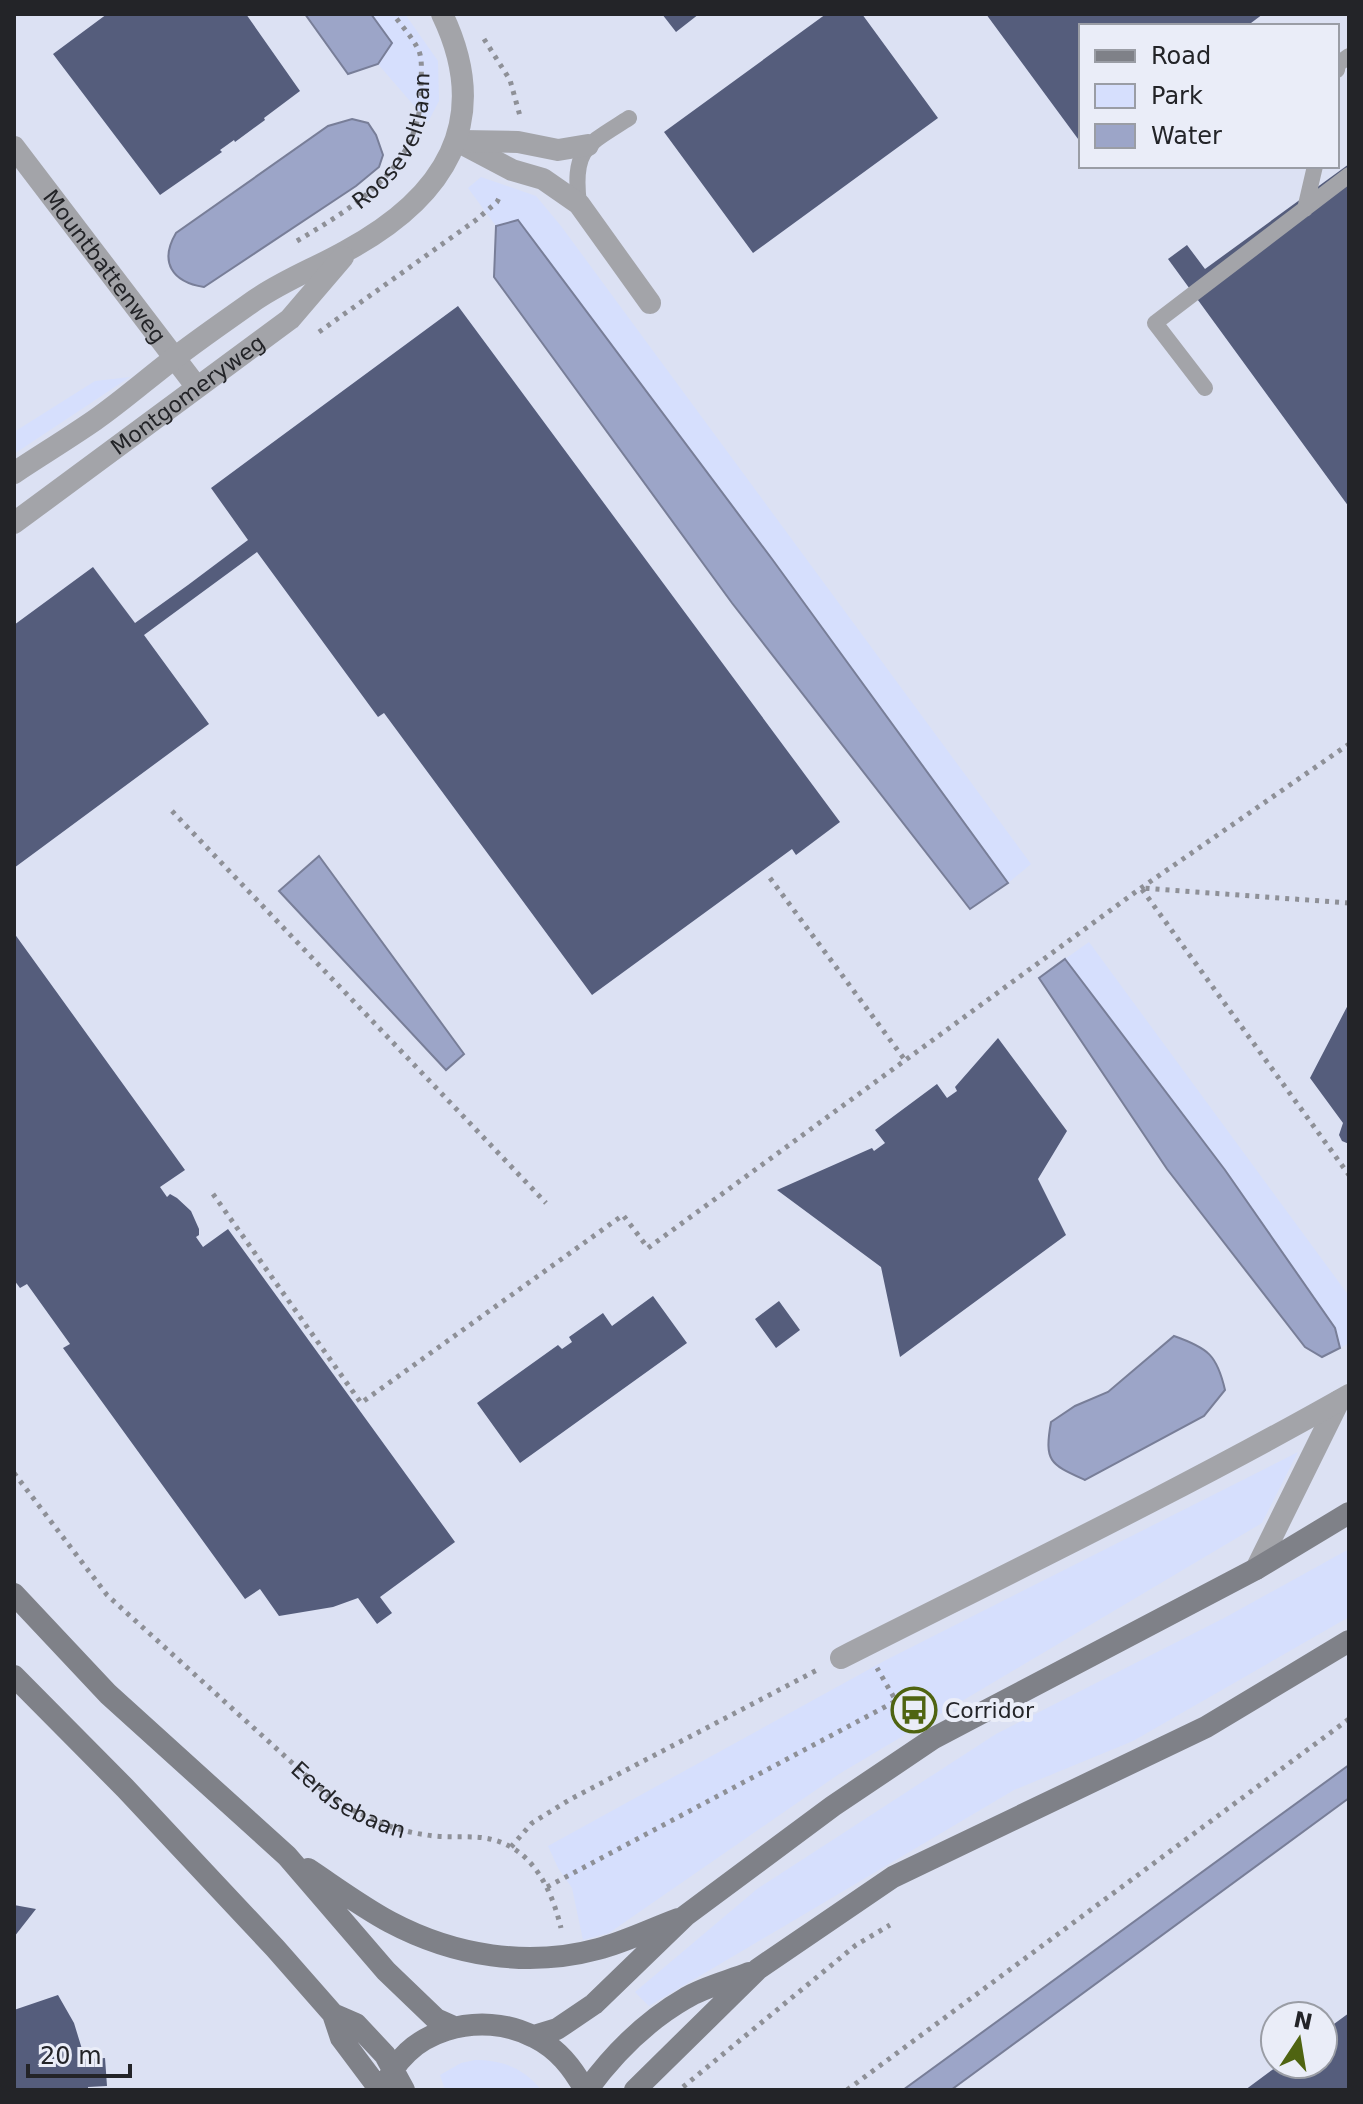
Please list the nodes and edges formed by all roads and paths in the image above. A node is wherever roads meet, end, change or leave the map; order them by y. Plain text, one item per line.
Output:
1 (393, 14) edge
2 (442, 14) edge
3 (477, 27) dead end
4 (629, 118) dead end
5 (457, 141) junction
6 (518, 142) junction
7 (588, 145) junction
8 (14, 147) edge
9 (1315, 168) edge
10 (512, 170) junction
11 (1349, 175) edge
12 (579, 204) junction
13 (1305, 209) junction
14 (298, 241) dead end
15 (349, 250) junction
16 (650, 303) dead end
17 (339, 318) dead end
18 (174, 358) junction
19 (196, 386) junction
20 (1205, 388) dead end
21 (14, 473) edge
22 (14, 523) edge
23 (1349, 744) edge
24 (172, 811) dead end
25 (770, 878) dead end
26 (1141, 888) junction
27 (1349, 903) edge
28 (905, 1060) junction
29 (1349, 1175) edge
30 (213, 1194) dead end
31 (546, 1203) dead end
32 (1344, 1398) edge
33 (14, 1473) edge
34 (1349, 1513) edge
35 (1256, 1569) junction
36 (14, 1594) edge
37 (1349, 1641) edge
38 (865, 1646) junction
39 (841, 1658) joint
40 (14, 1676) edge
41 (1349, 1719) edge
42 (511, 1847) junction
43 (287, 1856) junction
44 (547, 1887) junction
45 (685, 1916) junction
46 (890, 1925) dead end
47 (568, 1955) junction
48 (758, 1969) junction
49 (333, 2014) junction
50 (454, 2027) junction
51 (534, 2036) junction
52 (394, 2068) junction
53 (382, 2090) edge
54 (404, 2090) edge
55 (586, 2090) edge
56 (635, 2090) edge
57 (679, 2090) edge
58 (847, 2090) edge

1 - 14 path, Rooseveltlaan
2 - 5 street, Rooseveltlaan
3 - 6 path
4 - 7 lane
5 - 6 street
5 - 10 street
5 - 15 street, Montgomeryweg
6 - 7 street
7 - 12 lane
8 - 18 street, Mountbattenweg
9 - 13 lane
10 - 12 street
10 - 17 path
11 - 13 lane
12 - 16 street
13 - 20 lane
15 - 18 street, Montgomeryweg
15 - 19 street, Montgomeryweg
18 - 19 street, Mountbattenweg
18 - 21 street, Montgomeryweg
19 - 22 street, Montgomeryweg
23 - 26 path
24 - 31 path
25 - 28 path
26 - 27 path
26 - 28 path
26 - 29 path
28 - 30 path
32 - 35 street
32 - 38 street
33 - 42 path, Eerdsebaan
34 - 35 main road
35 - 45 main road
36 - 43 main road
37 - 48 main road
38 - 39 street
38 - 44 path
39 - 42 path
40 - 49 main road
41 - 58 path
42 - 44 path
43 - 47 main road
43 - 50 main road
44 - 47 path
45 - 47 main road
45 - 51 main road
46 - 57 path
48 - 55 main road
48 - 56 main road
49 - 52 main road
49 - 53 main road
50 - 51 main road
50 - 52 main road
51 - 55 main road
52 - 53 main road
52 - 54 main road

